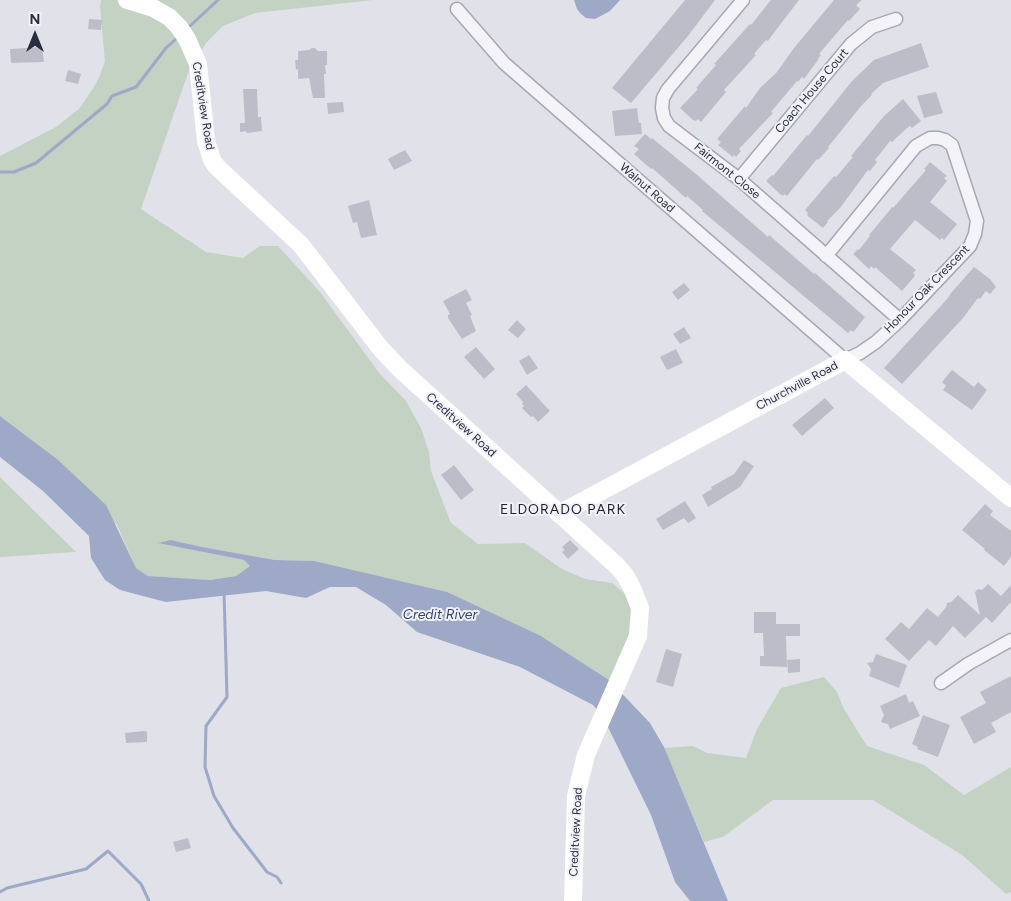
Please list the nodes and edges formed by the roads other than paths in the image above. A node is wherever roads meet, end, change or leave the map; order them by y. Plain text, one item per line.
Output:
1 (127, 0) edge
2 (743, 0) edge
3 (456, 9) dead end
4 (896, 19) dead end
5 (739, 179) junction
6 (826, 256) junction
7 (900, 320) junction
8 (845, 360) junction
9 (1011, 498) edge
10 (559, 514) junction
11 (1011, 640) edge
12 (941, 683) dead end
13 (572, 901) edge

1 - 10 street, Creditview Road
2 - 5 street, Fairmont Close
3 - 8 street, Walnut Road
4 - 5 street, Coach House Court
5 - 6 street, Fairmont Close
6 - 7 street, Fairmont Close
6 - 7 street, Honour Oak Crescent
7 - 8 street, Honour Oak Crescent
8 - 9 street, Churchville Road
8 - 10 street, Churchville Road
10 - 13 street, Creditview Road
11 - 12 street

